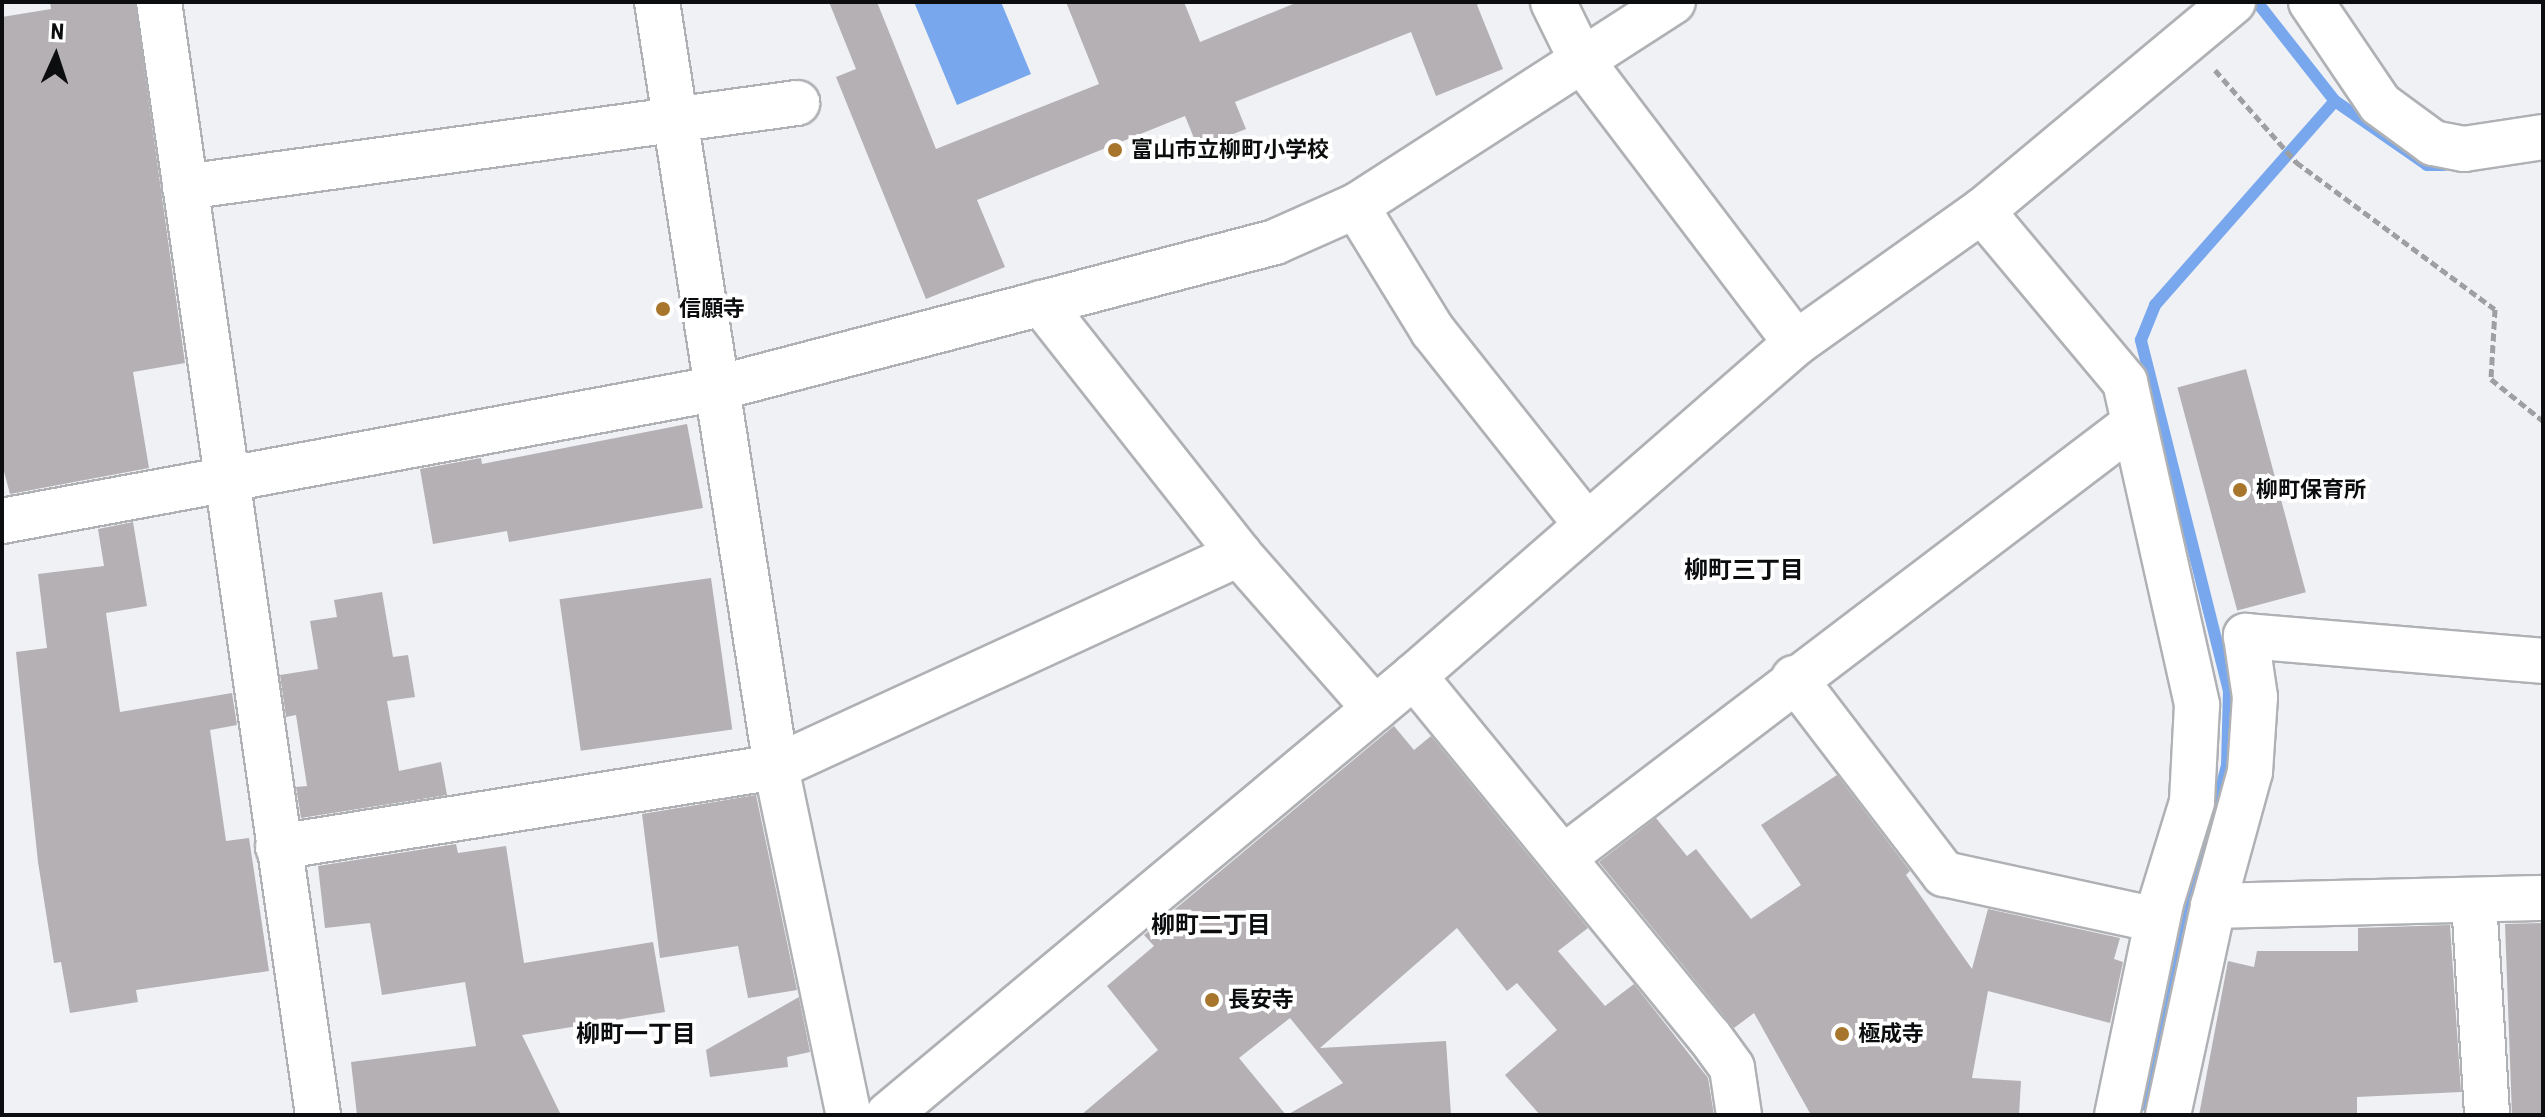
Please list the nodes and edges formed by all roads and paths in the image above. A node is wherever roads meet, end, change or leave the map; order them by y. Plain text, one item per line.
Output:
1 (159, 2) edge
2 (657, 2) edge
3 (1553, 2) edge
4 (1673, 2) edge
5 (2311, 2) edge
6 (2229, 3) edge
7 (2188, 39) junction
8 (1582, 61) junction
9 (797, 103) dead end
10 (678, 119) junction
11 (2543, 137) edge
12 (185, 187) junction
13 (1356, 206) junction
14 (1982, 211) junction
15 (1041, 303) junction
16 (1796, 343) junction
17 (714, 389) junction
18 (2543, 421) edge
19 (2132, 425) junction
20 (226, 478) junction
21 (2, 521) edge
22 (1586, 524) junction
23 (1239, 554) junction
24 (2543, 661) edge
25 (1414, 676) junction
26 (1794, 678) junction
27 (1375, 709) junction
28 (776, 767) junction
29 (278, 847) junction
30 (1564, 857) junction
31 (2543, 898) edge
32 (2474, 901) junction
33 (2213, 906) junction
34 (2157, 920) junction
35 (318, 1115) edge
36 (849, 1115) edge
37 (888, 1115) edge
38 (1739, 1115) edge
39 (2117, 1115) edge
40 (2168, 1115) edge
41 (2487, 1115) edge

1 - 12 street
2 - 10 street
3 - 8 street
4 - 8 street
5 - 11 street
6 - 7 street
7 - 14 street
7 - 18 path
8 - 13 street
8 - 16 street
9 - 10 street
10 - 12 street
10 - 17 street
12 - 20 street
13 - 15 street
13 - 22 street
14 - 16 street
14 - 19 street
15 - 17 street
15 - 23 street
16 - 22 street
17 - 20 street
17 - 28 street
19 - 26 street
19 - 34 street
20 - 21 street
20 - 29 street
22 - 25 street
23 - 27 street
23 - 28 street
24 - 33 street
25 - 27 street
25 - 30 street
26 - 30 street
26 - 34 street
27 - 37 street
28 - 29 street
28 - 36 street
29 - 35 street
30 - 38 street
31 - 32 street
32 - 33 street
32 - 41 street
33 - 40 street
34 - 39 street

